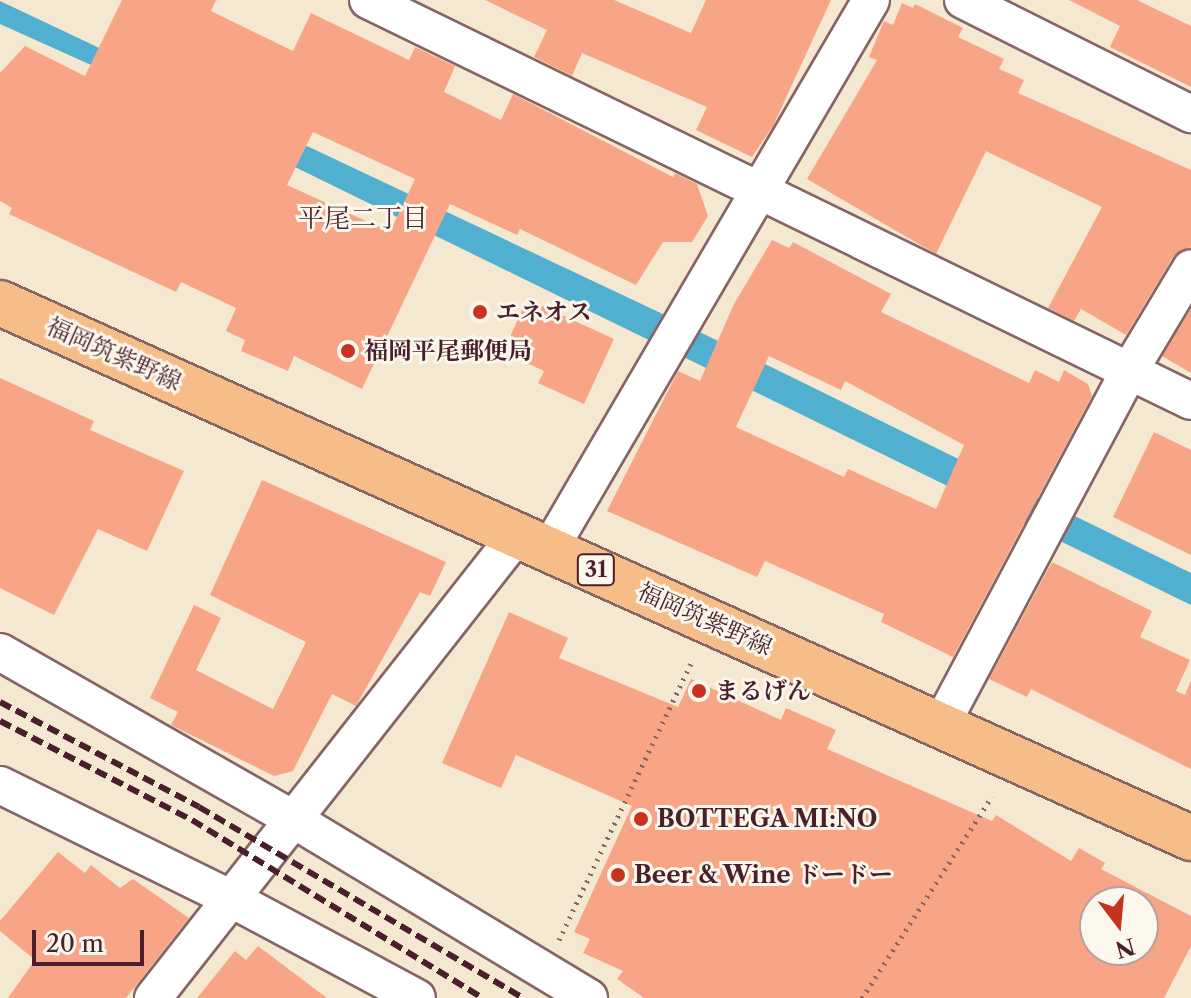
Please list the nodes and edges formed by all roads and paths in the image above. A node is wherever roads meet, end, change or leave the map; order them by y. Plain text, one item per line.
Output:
1 (368, 0) edge
2 (871, 0) edge
3 (963, 0) edge
4 (1191, 114) edge
5 (763, 191) junction
6 (1191, 268) edge
7 (0, 303) edge
8 (1128, 373) junction
9 (1191, 401) edge
10 (533, 542) junction
11 (0, 652) edge
12 (691, 663) dead end
13 (942, 723) junction
14 (0, 785) edge
15 (992, 796) dead end
16 (291, 818) junction
17 (1191, 838) edge
18 (228, 897) junction
19 (553, 953) dead end
20 (153, 998) edge
21 (417, 998) edge
22 (589, 998) edge
23 (862, 998) edge

1 - 5 street
2 - 5 street
3 - 4 street
5 - 8 street
5 - 10 street
6 - 8 street
7 - 10 main road, 福岡筑紫野線 / 31
8 - 9 street
8 - 13 street
10 - 13 main road, 福岡筑紫野線 / 31
10 - 16 street
11 - 16 street
12 - 19 path
13 - 17 main road, 福岡筑紫野線 / 31
14 - 18 street
15 - 23 path
16 - 18 street
16 - 22 street
18 - 20 street
18 - 21 street

